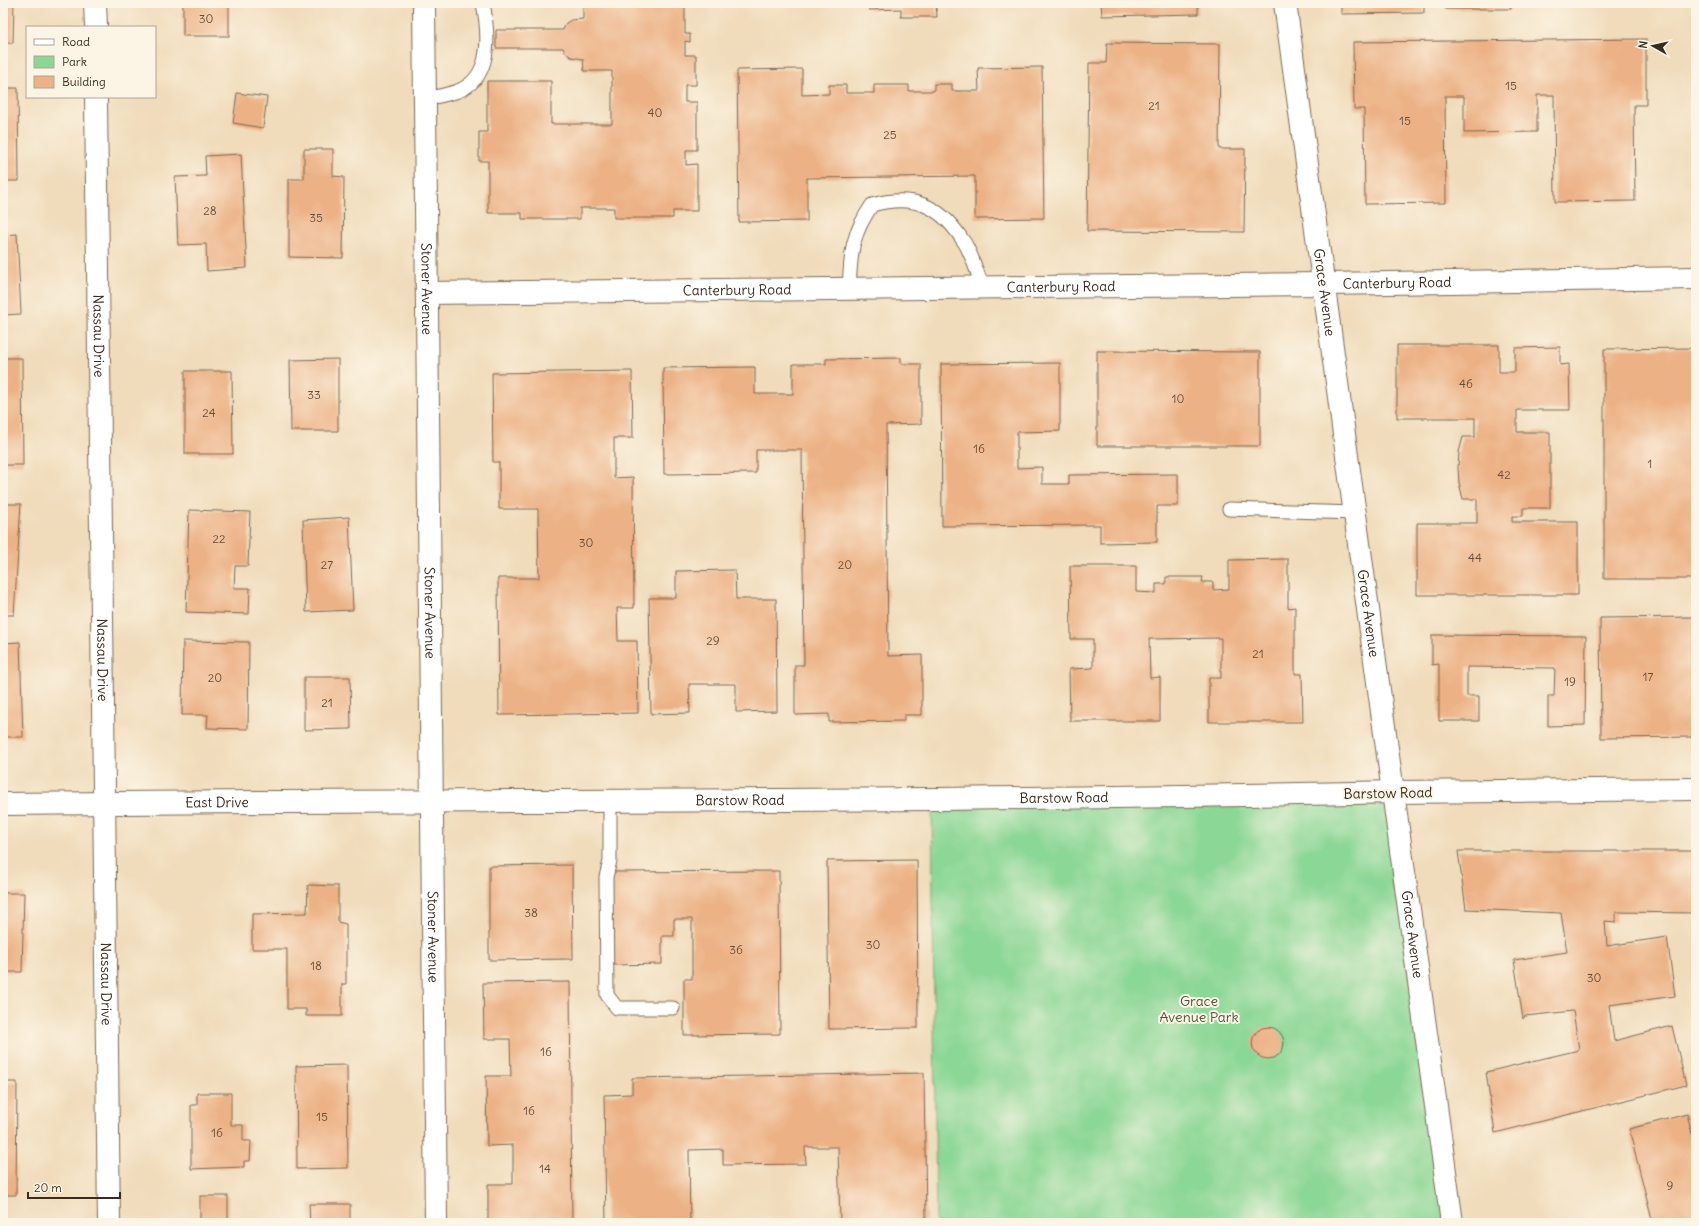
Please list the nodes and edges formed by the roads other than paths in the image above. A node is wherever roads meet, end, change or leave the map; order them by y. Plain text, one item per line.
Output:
1 (95, 3) edge
2 (424, 3) edge
3 (483, 3) edge
4 (1285, 3) edge
5 (96, 26) edge
6 (96, 98) edge
7 (425, 100) junction
8 (1696, 278) edge
9 (1325, 284) junction
10 (983, 287) junction
11 (849, 289) junction
12 (427, 293) junction
13 (1229, 510) dead end
14 (1356, 513) junction
15 (1696, 789) edge
16 (1394, 792) junction
17 (432, 801) junction
18 (610, 802) junction
19 (105, 803) junction
20 (3, 804) edge
21 (673, 1008) dead end
22 (109, 1223) edge
23 (436, 1223) edge
24 (1452, 1223) edge

1 - 5 street
2 - 7 street, Stoner Avenue
3 - 7 lane
4 - 9 street, Grace Avenue
6 - 19 street, Nassau Drive
7 - 12 street, Stoner Avenue
8 - 9 street, Canterbury Road
9 - 10 street, Canterbury Road
9 - 14 street, Grace Avenue
10 - 11 street, Canterbury Road
10 - 11 lane
11 - 12 street, Canterbury Road
12 - 17 street, Stoner Avenue
13 - 14 lane
14 - 16 street, Grace Avenue
15 - 16 street, Barstow Road
16 - 18 street, Barstow Road
16 - 24 street, Grace Avenue
17 - 18 street, Barstow Road
17 - 19 street, East Drive
17 - 23 street, Stoner Avenue
18 - 21 lane
19 - 20 street, East Drive
19 - 22 street, Nassau Drive

